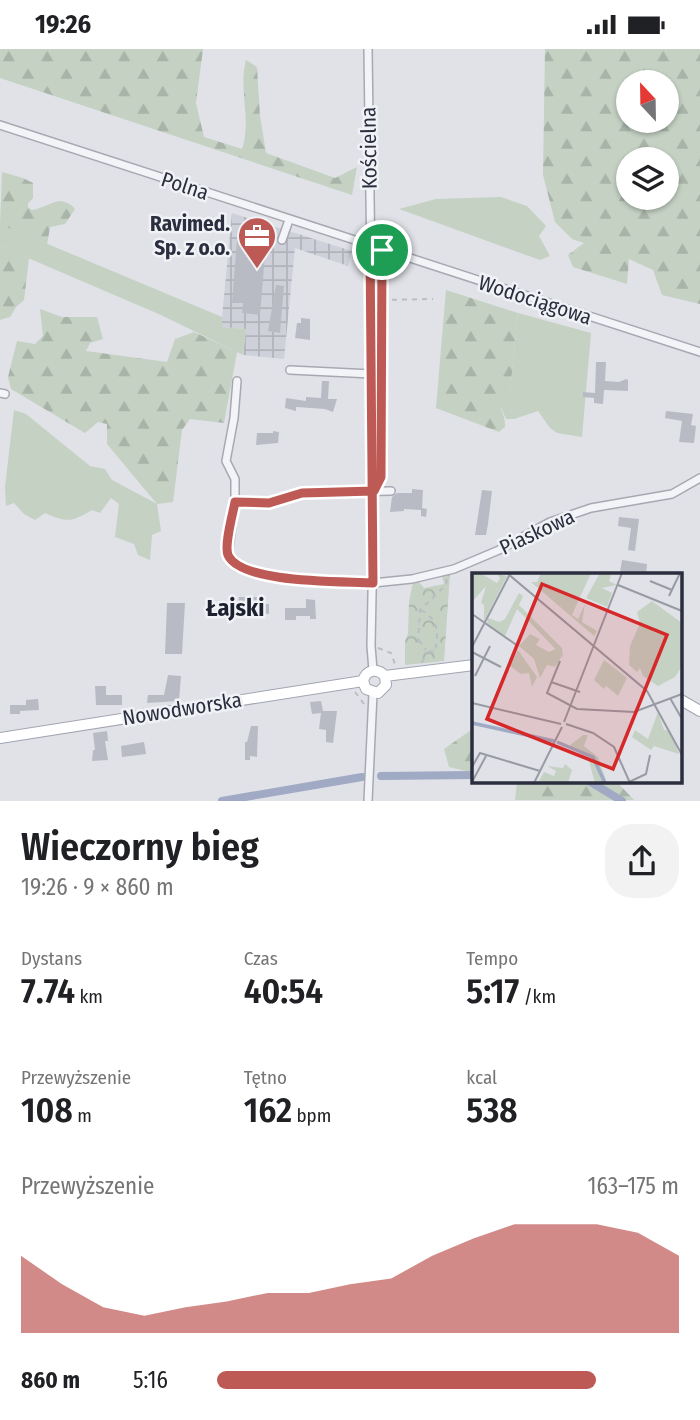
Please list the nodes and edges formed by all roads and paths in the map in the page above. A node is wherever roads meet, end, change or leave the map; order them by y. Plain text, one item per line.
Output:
1 (368, 49) edge
2 (0, 125) edge
3 (289, 220) junction
4 (282, 240) dead end
5 (370, 247) junction
6 (382, 250) junction
7 (433, 299) dead end
8 (381, 300) junction
9 (700, 352) edge
10 (290, 370) dead end
11 (372, 374) junction
12 (237, 381) dead end
13 (381, 424) dead end
14 (700, 478) edge
15 (374, 491) junction
16 (391, 491) dead end
17 (235, 502) junction
18 (447, 571) junction
19 (373, 583) junction
20 (420, 610) junction
21 (419, 639) junction
22 (418, 643) dead end
23 (426, 651) junction
24 (472, 665) edge
25 (421, 666) dead end
26 (373, 670) junction
27 (385, 676) junction
28 (363, 681) junction
29 (373, 693) junction
30 (682, 701) edge
31 (700, 711) edge
32 (0, 738) edge
33 (368, 800) edge

1 - 5 street, Kościelna
2 - 3 street, Polna
3 - 4 street
3 - 5 street, Polna
5 - 6 street, Wodociągowa
5 - 11 street, Kościelna
6 - 8 path
6 - 9 street, Wodociągowa
7 - 8 path
8 - 13 path
10 - 11 street
11 - 15 street, Kościelna
12 - 17 street
14 - 18 street, Piaskowa
15 - 16 street
15 - 17 street
15 - 19 street, Kościelna
17 - 19 street
18 - 19 street, Piaskowa
18 - 20 path
19 - 26 street, Kościelna
20 - 21 path
20 - 23 path
21 - 22 path
21 - 23 path
23 - 25 path
24 - 27 main road
26 - 27 main road
26 - 28 main road
27 - 29 main road
28 - 29 main road
28 - 32 main road, Nowodworska
29 - 33 street
30 - 31 main road

